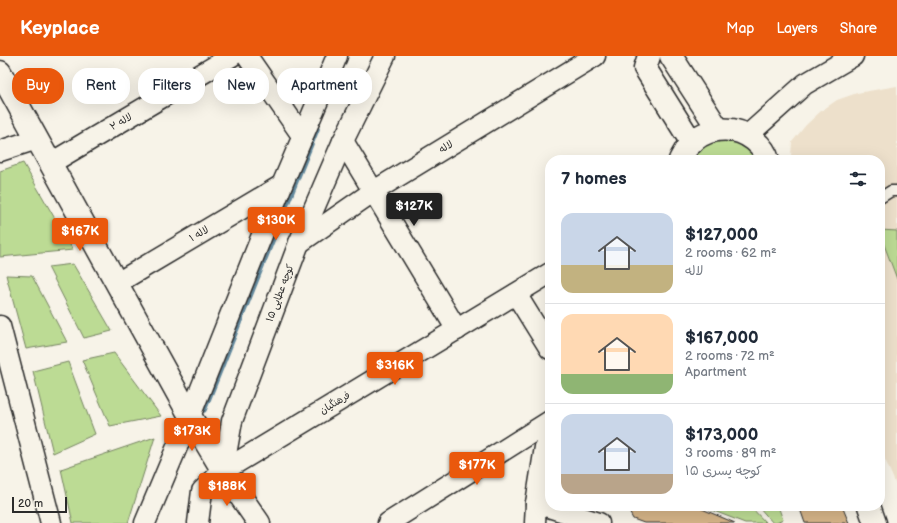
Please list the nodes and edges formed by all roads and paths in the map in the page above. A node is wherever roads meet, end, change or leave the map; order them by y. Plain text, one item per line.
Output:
1 (232, 56) edge
2 (247, 56) edge
3 (337, 56) edge
4 (385, 56) edge
5 (595, 56) edge
6 (649, 56) edge
7 (671, 56) edge
8 (853, 56) edge
9 (0, 72) edge
10 (718, 129) junction
11 (748, 135) junction
12 (303, 137) junction
13 (37, 138) junction
14 (343, 141) junction
15 (0, 151) edge
16 (686, 151) edge
17 (766, 155) edge
18 (51, 163) junction
19 (282, 185) junction
20 (374, 191) junction
21 (897, 191) edge
22 (885, 195) edge
23 (299, 243) junction
24 (545, 276) edge
25 (117, 283) junction
26 (516, 294) junction
27 (0, 326) edge
28 (457, 330) junction
29 (545, 341) edge
30 (190, 416) junction
31 (545, 424) edge
32 (545, 446) edge
33 (223, 471) junction
34 (536, 503) junction
35 (545, 506) edge
36 (561, 511) edge
37 (871, 511) edge
38 (51, 523) edge
39 (145, 523) edge
40 (198, 523) edge
41 (259, 523) edge
42 (388, 523) edge
43 (534, 523) edge
44 (599, 523) edge
45 (875, 523) edge

1 - 18 street, لاله ۲
2 - 12 street
3 - 12 street
4 - 14 street, کوچه عطایی ۱۵
5 - 20 street, لاله
6 - 16 street
7 - 10 street
8 - 11 street
9 - 13 street
10 - 11 street
10 - 16 street
11 - 17 street
12 - 19 street
13 - 15 street
13 - 18 street
14 - 20 street
14 - 23 street, کوچه عطایی ۱۵
18 - 25 street
19 - 25 street, لاله ۱
19 - 30 street
20 - 23 street, لاله
20 - 28 street
21 - 22 lane
23 - 33 street, کوچه عطایی ۱۵
24 - 26 street, فرهنگیان
25 - 30 street
26 - 28 street, فرهنگیان
26 - 29 street
27 - 38 street
28 - 33 street, فرهنگیان
30 - 33 street
30 - 39 street
31 - 42 street
32 - 34 street
33 - 40 street, فرهنگیان
33 - 41 street
34 - 35 street
34 - 43 street
36 - 44 street
37 - 45 street

